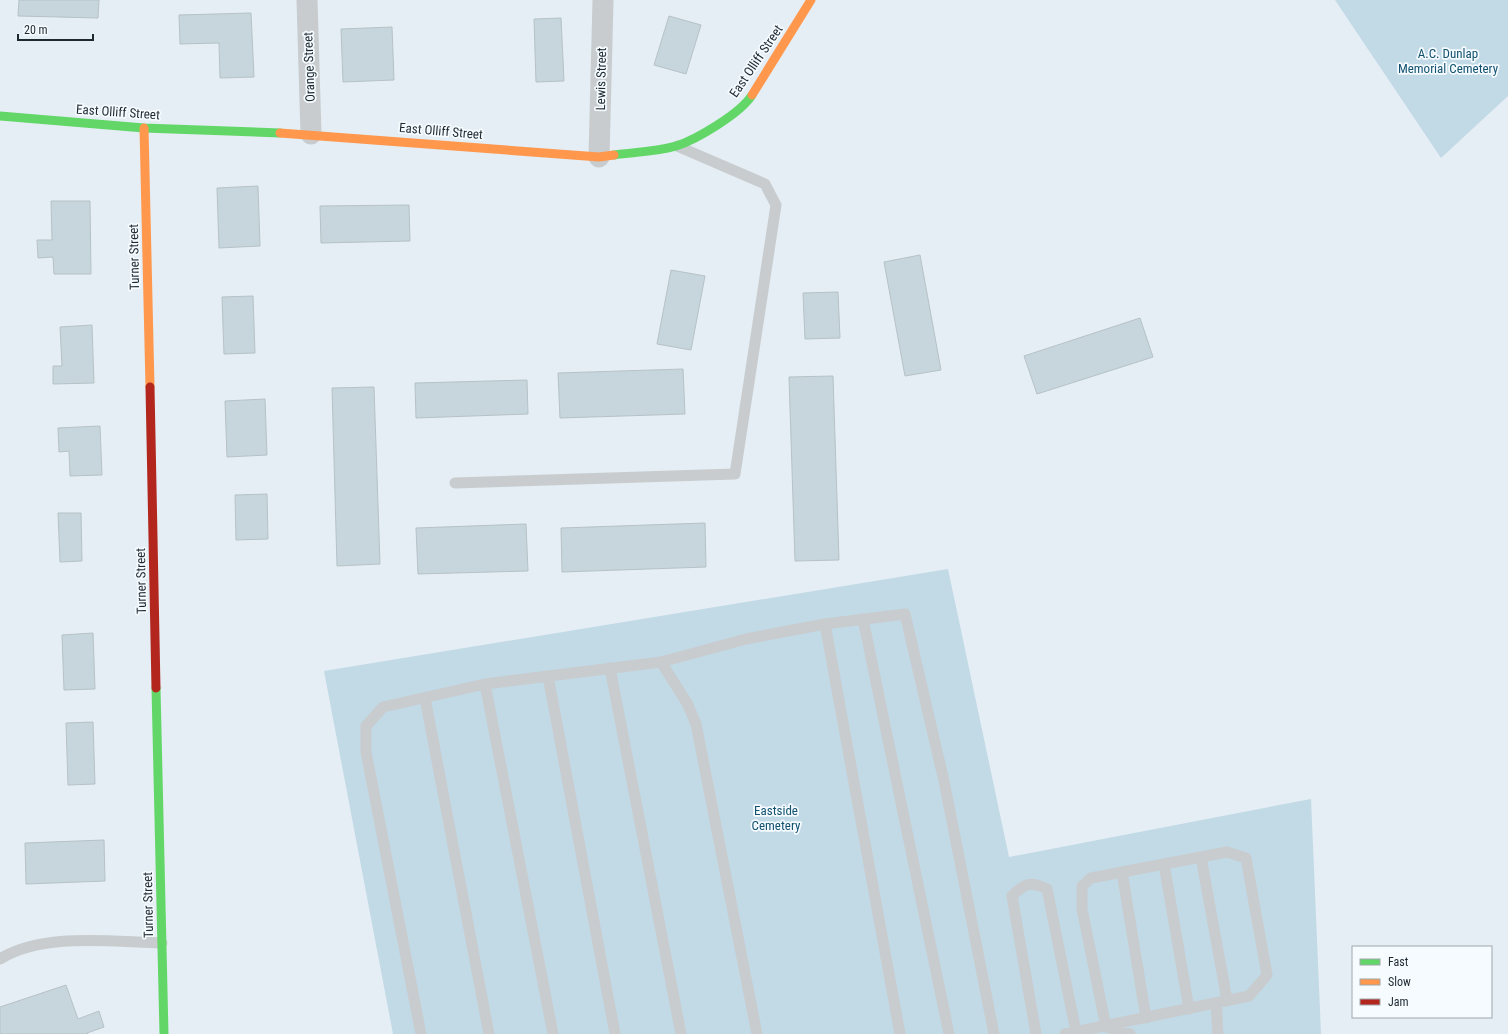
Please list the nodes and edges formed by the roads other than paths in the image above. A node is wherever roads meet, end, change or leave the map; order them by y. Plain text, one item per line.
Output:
1 (307, 0) edge
2 (603, 0) edge
3 (811, 0) edge
4 (0, 116) edge
5 (144, 128) junction
6 (311, 134) junction
7 (676, 146) junction
8 (599, 157) junction
9 (455, 483) dead end
10 (863, 619) junction
11 (825, 624) junction
12 (661, 662) junction
13 (610, 668) junction
14 (548, 676) junction
15 (485, 684) junction
16 (425, 698) junction
17 (1201, 857) junction
18 (1164, 864) junction
19 (1122, 872) junction
20 (162, 943) junction
21 (0, 959) edge
22 (1227, 1000) junction
23 (1216, 1003) junction
24 (1189, 1009) junction
25 (1146, 1018) junction
26 (1106, 1027) junction
27 (1076, 1032) junction
28 (164, 1034) edge
29 (421, 1034) edge
30 (489, 1034) edge
31 (553, 1034) edge
32 (616, 1034) edge
33 (681, 1034) edge
34 (757, 1034) edge
35 (900, 1034) edge
36 (949, 1034) edge
37 (994, 1034) edge
38 (1036, 1034) edge
39 (1065, 1034) edge
40 (1130, 1034) edge
41 (1218, 1034) edge

1 - 6 street, Orange Street
2 - 8 street, Lewis Street
3 - 7 street, East Olliff Street
4 - 5 street, East Olliff Street
5 - 6 street, East Olliff Street
5 - 20 street, Turner Street
6 - 8 street, East Olliff Street
7 - 8 street, East Olliff Street
7 - 9 lane
10 - 11 lane
10 - 36 lane
10 - 37 lane
11 - 12 lane
11 - 35 lane
12 - 13 lane
12 - 34 lane
13 - 14 lane
13 - 33 lane
14 - 15 lane
14 - 32 lane
15 - 16 lane
15 - 31 lane
16 - 29 lane
16 - 30 lane
17 - 18 lane
17 - 22 lane
17 - 22 lane
18 - 19 lane
18 - 24 lane
19 - 25 lane
19 - 26 lane
20 - 21 lane
20 - 28 street, Turner Street
22 - 23 lane
23 - 24 lane
23 - 41 lane
24 - 25 lane
25 - 26 lane
26 - 27 lane
26 - 40 lane
27 - 38 lane
27 - 39 lane

